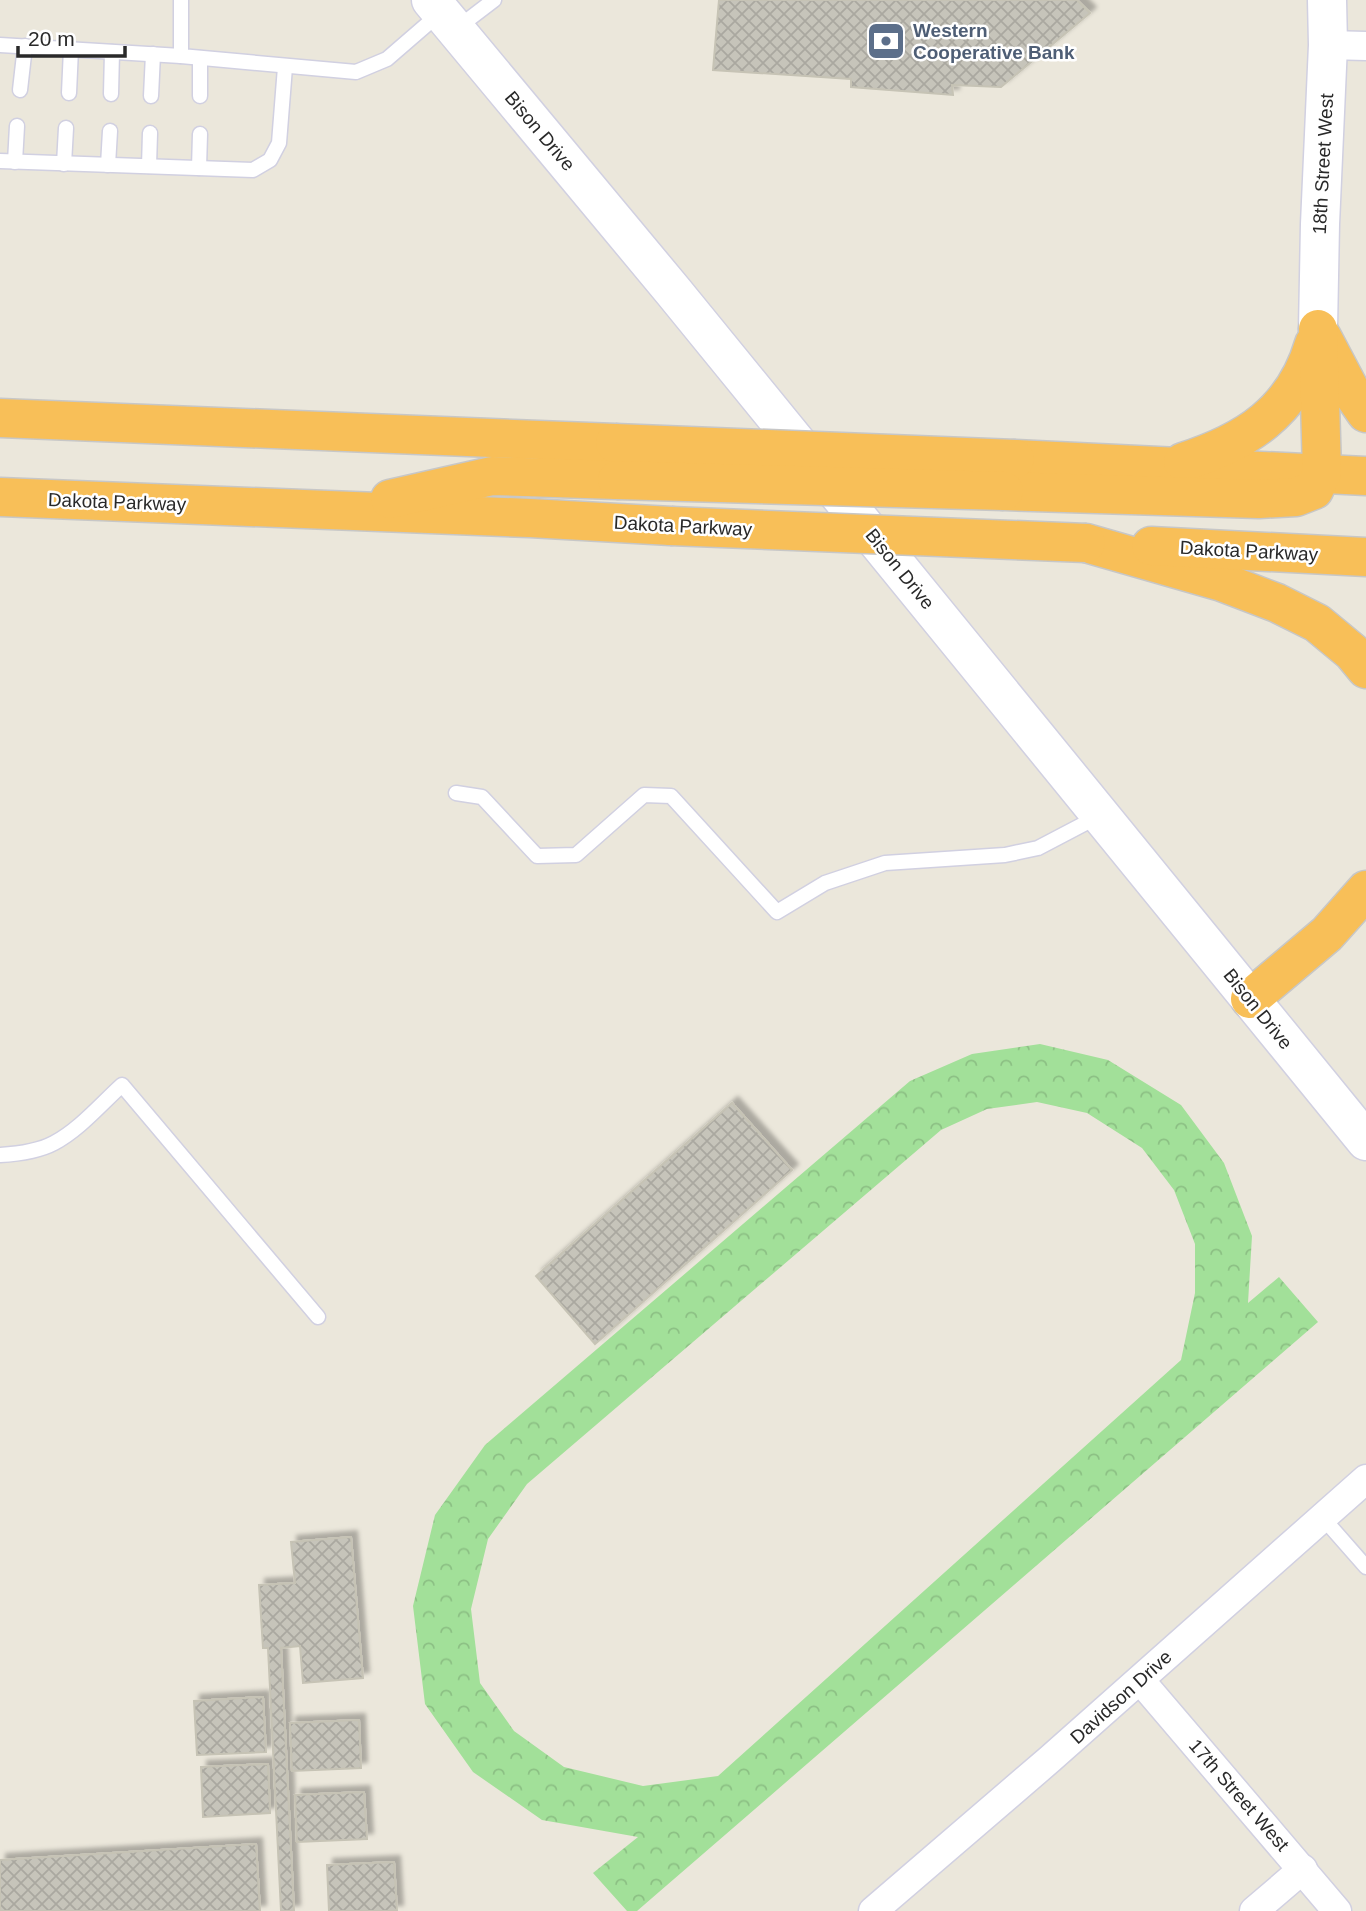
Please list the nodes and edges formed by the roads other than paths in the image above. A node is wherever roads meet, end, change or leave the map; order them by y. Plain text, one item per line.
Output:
1 (181, 0) edge
2 (494, 0) edge
3 (1326, 0) edge
4 (442, 14) edge
5 (0, 45) edge
6 (25, 46) junction
7 (1328, 46) junction
8 (1366, 46) edge
9 (71, 49) junction
10 (112, 52) junction
11 (153, 54) junction
12 (180, 56) junction
13 (201, 58) junction
14 (285, 66) junction
15 (20, 90) dead end
16 (69, 93) dead end
17 (111, 94) dead end
18 (152, 96) dead end
19 (200, 96) dead end
20 (17, 126) dead end
21 (66, 128) dead end
22 (110, 131) dead end
23 (150, 133) dead end
24 (200, 134) dead end
25 (8, 161) edge
26 (64, 164) junction
27 (108, 165) junction
28 (149, 166) junction
29 (199, 168) junction
30 (1318, 329) junction
31 (1366, 413) edge
32 (0, 418) edge
33 (616, 461) junction
34 (1161, 467) junction
35 (1322, 473) junction
36 (1010, 475) junction
37 (1366, 476) edge
38 (832, 486) junction
39 (0, 497) edge
40 (340, 510) junction
41 (1086, 542) junction
42 (1366, 557) edge
43 (1366, 668) edge
44 (456, 793) dead end
45 (1100, 815) junction
46 (1366, 890) edge
47 (1250, 999) junction
48 (1366, 1141) edge
49 (0, 1155) edge
50 (318, 1317) dead end
51 (1366, 1479) edge
52 (1323, 1518) junction
53 (1366, 1567) edge
54 (1140, 1680) junction
55 (1303, 1869) junction
56 (873, 1911) edge
57 (1254, 1911) edge
58 (1337, 1911) edge

1 - 12 lane
2 - 4 lane
3 - 7 street, 18th Street West
4 - 14 lane
4 - 38 street, Bison Drive
5 - 6 lane
6 - 9 lane
6 - 15 lane
7 - 8 street
7 - 30 street, 18th Street West
9 - 10 lane
9 - 16 lane
10 - 11 lane
10 - 17 lane
11 - 12 lane
11 - 18 lane
12 - 13 lane
13 - 14 lane
13 - 19 lane
14 - 29 lane
20 - 25 lane
21 - 26 lane
22 - 27 lane
23 - 28 lane
24 - 29 lane
25 - 26 lane
26 - 27 lane
27 - 28 lane
28 - 29 lane
30 - 31 highway
30 - 34 highway
30 - 35 highway
32 - 33 highway
33 - 36 highway, bridge
33 - 38 highway, bridge
33 - 40 highway
34 - 35 highway
34 - 36 highway
35 - 36 highway
35 - 37 highway
36 - 38 highway, bridge
38 - 45 street, Bison Drive
39 - 40 highway, Dakota Parkway
40 - 41 highway, Dakota Parkway, bridge
41 - 42 highway, Dakota Parkway
41 - 43 highway
44 - 45 lane
45 - 47 street, Bison Drive
46 - 47 highway
47 - 48 street, Bison Drive
49 - 50 lane
51 - 52 street, Davidson Drive
52 - 53 lane
52 - 54 street, Davidson Drive
54 - 55 street, 17th Street West
54 - 56 street, Davidson Drive
55 - 57 street
55 - 58 street, 17th Street West

